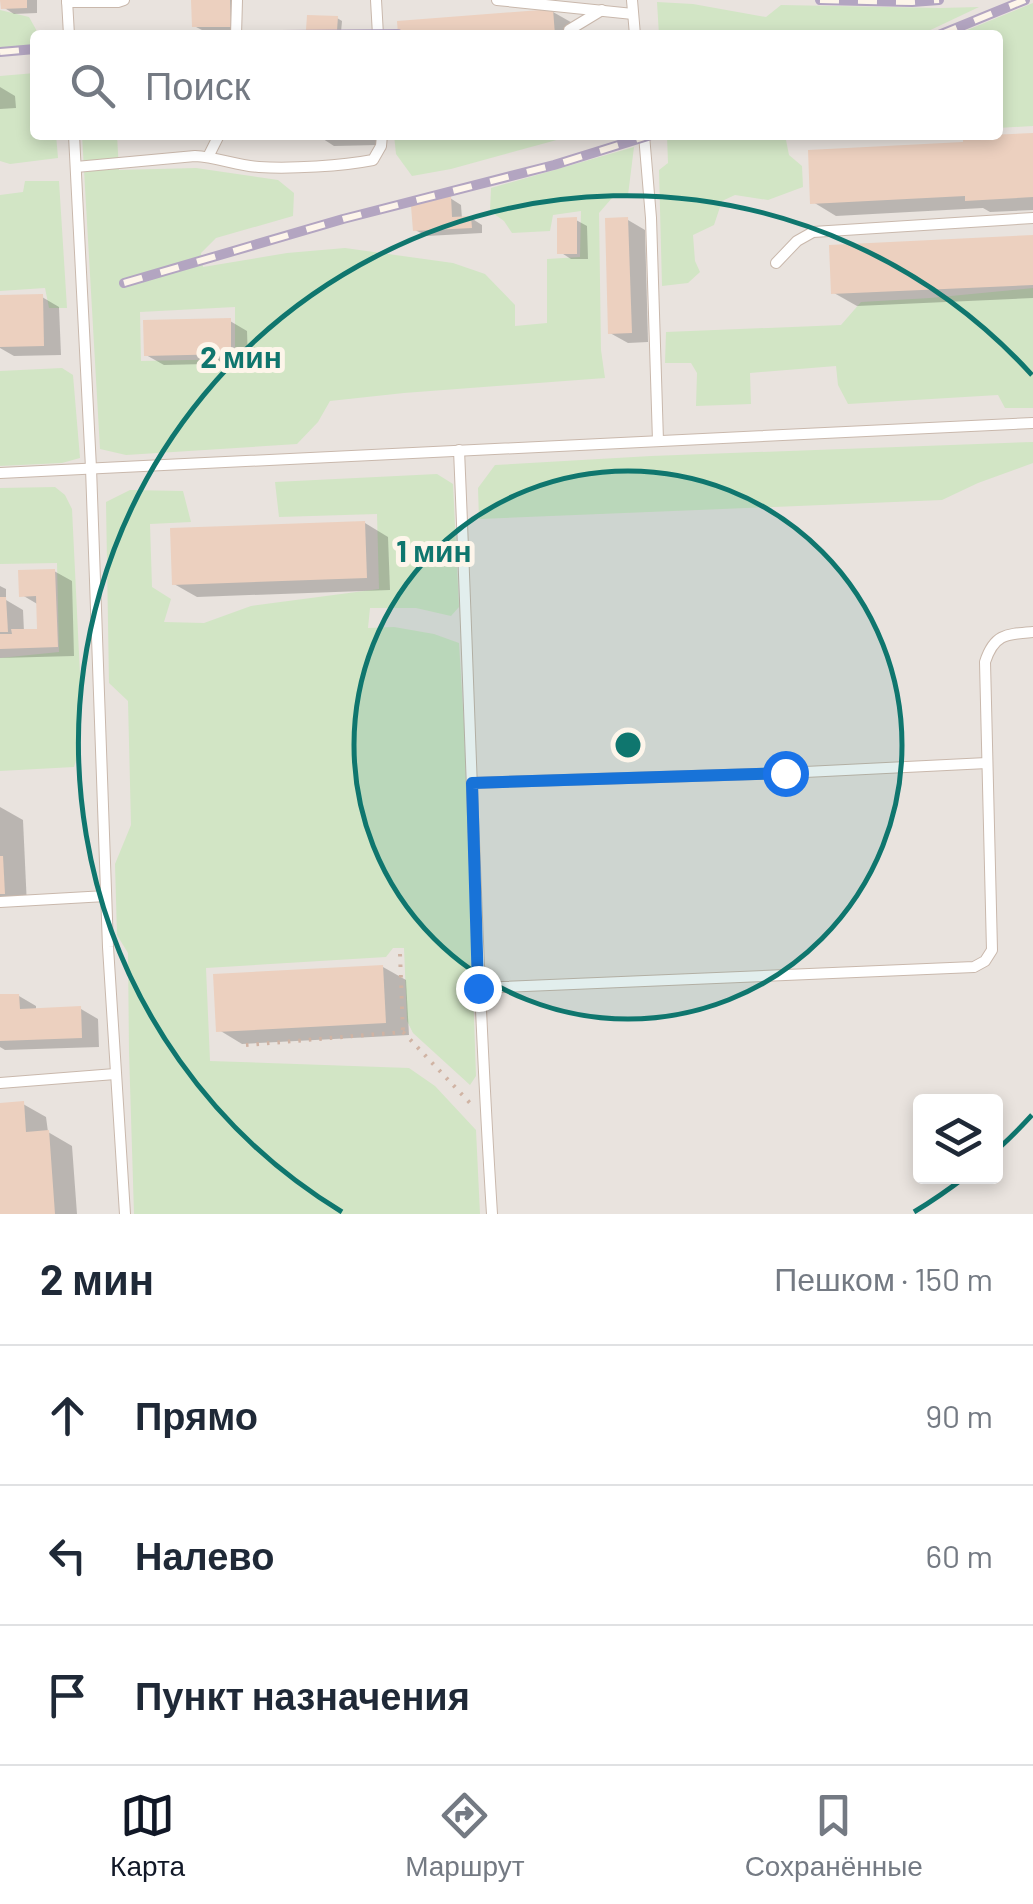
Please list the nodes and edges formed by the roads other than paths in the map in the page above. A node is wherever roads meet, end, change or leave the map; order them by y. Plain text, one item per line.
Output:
1 (124, 0) edge
2 (237, 0) edge
3 (376, 0) edge
4 (497, 0) edge
5 (632, 0) edge
6 (67, 1) edge
7 (602, 10) junction
8 (633, 14) junction
9 (69, 30) edge
10 (236, 30) edge
11 (378, 30) edge
12 (569, 30) edge
13 (635, 30) edge
14 (74, 140) edge
15 (216, 140) edge
16 (382, 140) edge
17 (644, 140) edge
18 (208, 156) junction
19 (76, 167) junction
20 (1033, 218) edge
21 (776, 263) dead end
22 (1033, 422) edge
23 (658, 441) junction
24 (460, 450) junction
25 (91, 468) junction
26 (0, 472) edge
27 (1033, 632) edge
28 (988, 763) junction
29 (472, 783) junction
30 (106, 896) junction
31 (0, 902) edge
32 (478, 988) junction
33 (116, 1074) junction
34 (0, 1082) edge
35 (124, 1214) edge
36 (492, 1214) edge

1 - 6 lane
2 - 10 lane
3 - 11 lane
4 - 7 lane
5 - 8 lane
6 - 9 lane
7 - 8 lane
7 - 12 lane
8 - 13 lane
14 - 19 lane
15 - 18 lane
16 - 18 lane
17 - 23 lane
18 - 19 lane
19 - 25 lane
20 - 21 lane
22 - 23 lane
23 - 24 lane
24 - 25 lane
24 - 29 lane
25 - 26 lane
25 - 30 lane
27 - 28 lane
28 - 29 lane
28 - 32 lane
29 - 32 lane
30 - 31 lane
30 - 33 lane
32 - 36 lane
33 - 34 lane
33 - 35 lane

